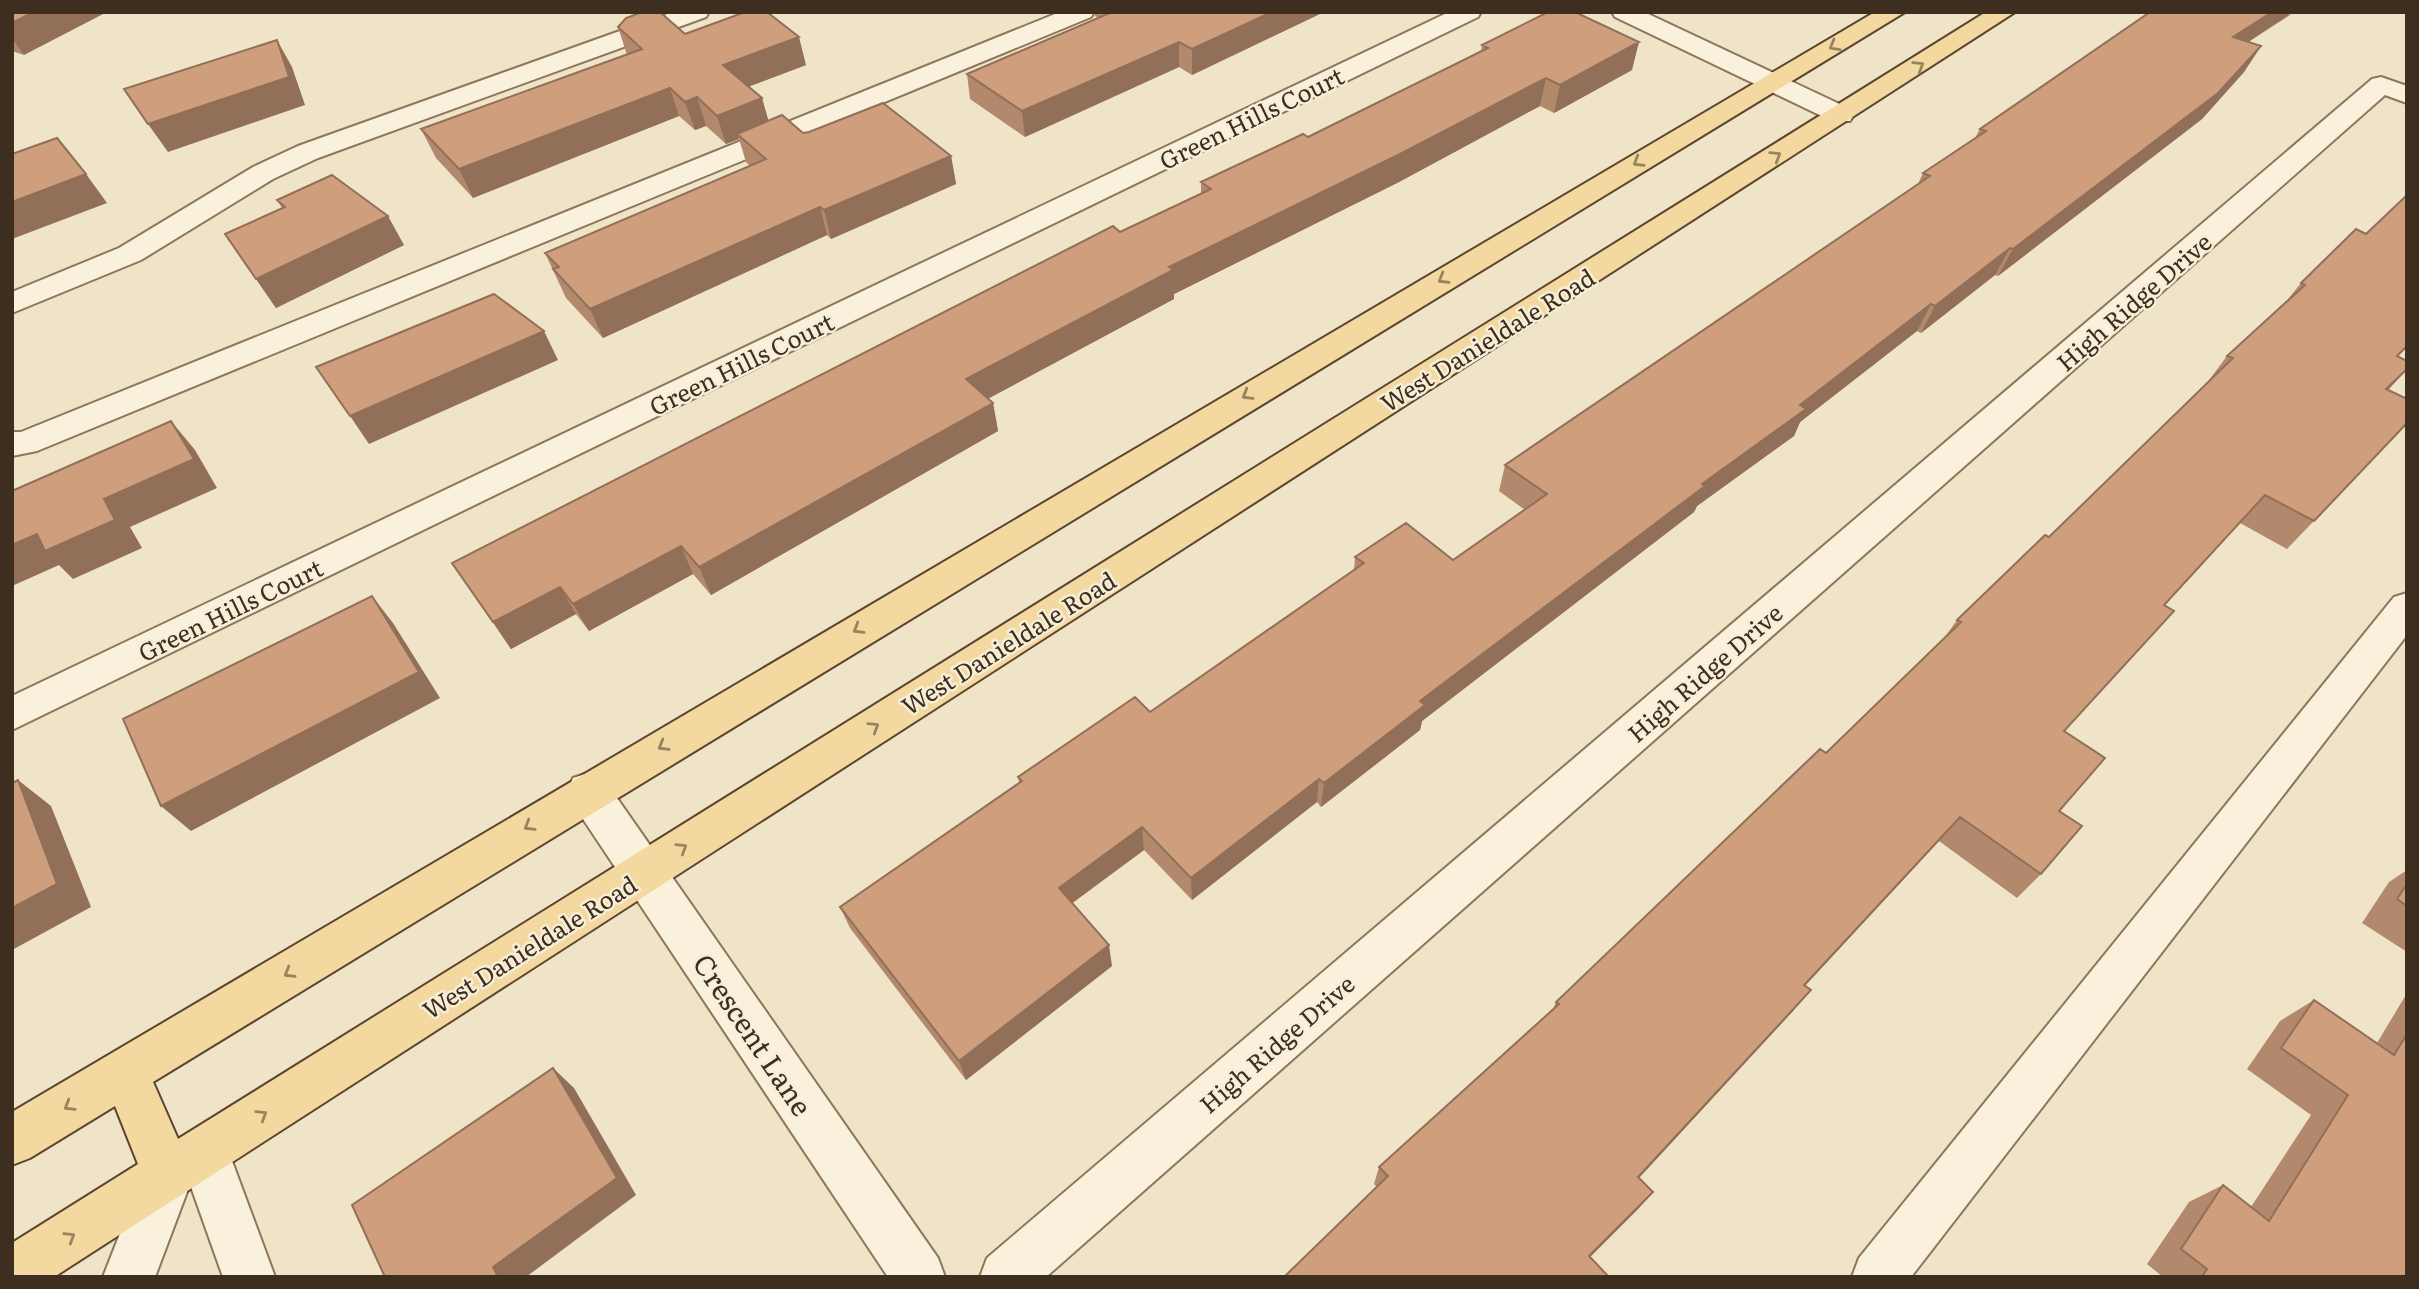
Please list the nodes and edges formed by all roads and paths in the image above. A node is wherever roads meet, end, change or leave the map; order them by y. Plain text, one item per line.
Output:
1 (697, 12) edge
2 (1082, 12) edge
3 (1469, 12) edge
4 (1624, 12) edge
5 (1893, 12) edge
6 (2003, 12) edge
7 (1771, 82) junction
8 (2407, 95) edge
9 (1841, 115) junction
10 (12, 303) edge
11 (12, 444) edge
12 (2407, 607) edge
13 (12, 714) edge
14 (588, 791) junction
15 (643, 873) junction
16 (125, 1072) junction
17 (12, 1140) edge
18 (186, 1163) junction
19 (12, 1273) edge
20 (129, 1277) edge
21 (249, 1277) edge
22 (919, 1277) edge
23 (1006, 1277) edge
24 (1878, 1277) edge

1 - 10 street
2 - 11 street
3 - 13 street, Green Hills Court
4 - 7 street
5 -> 7 main road
9 -> 6 main road, West Danieldale Road
7 - 9 street
7 -> 14 main road
8 - 23 street, High Ridge Drive
15 -> 9 main road, West Danieldale Road
12 - 24 street
14 - 15 street, Crescent Lane
14 -> 16 main road
18 -> 15 main road, West Danieldale Road
15 - 22 street, Crescent Lane
16 -> 17 main road
16 - 18 main road
19 -> 18 main road, West Danieldale Road
18 - 20 street
18 - 21 street

